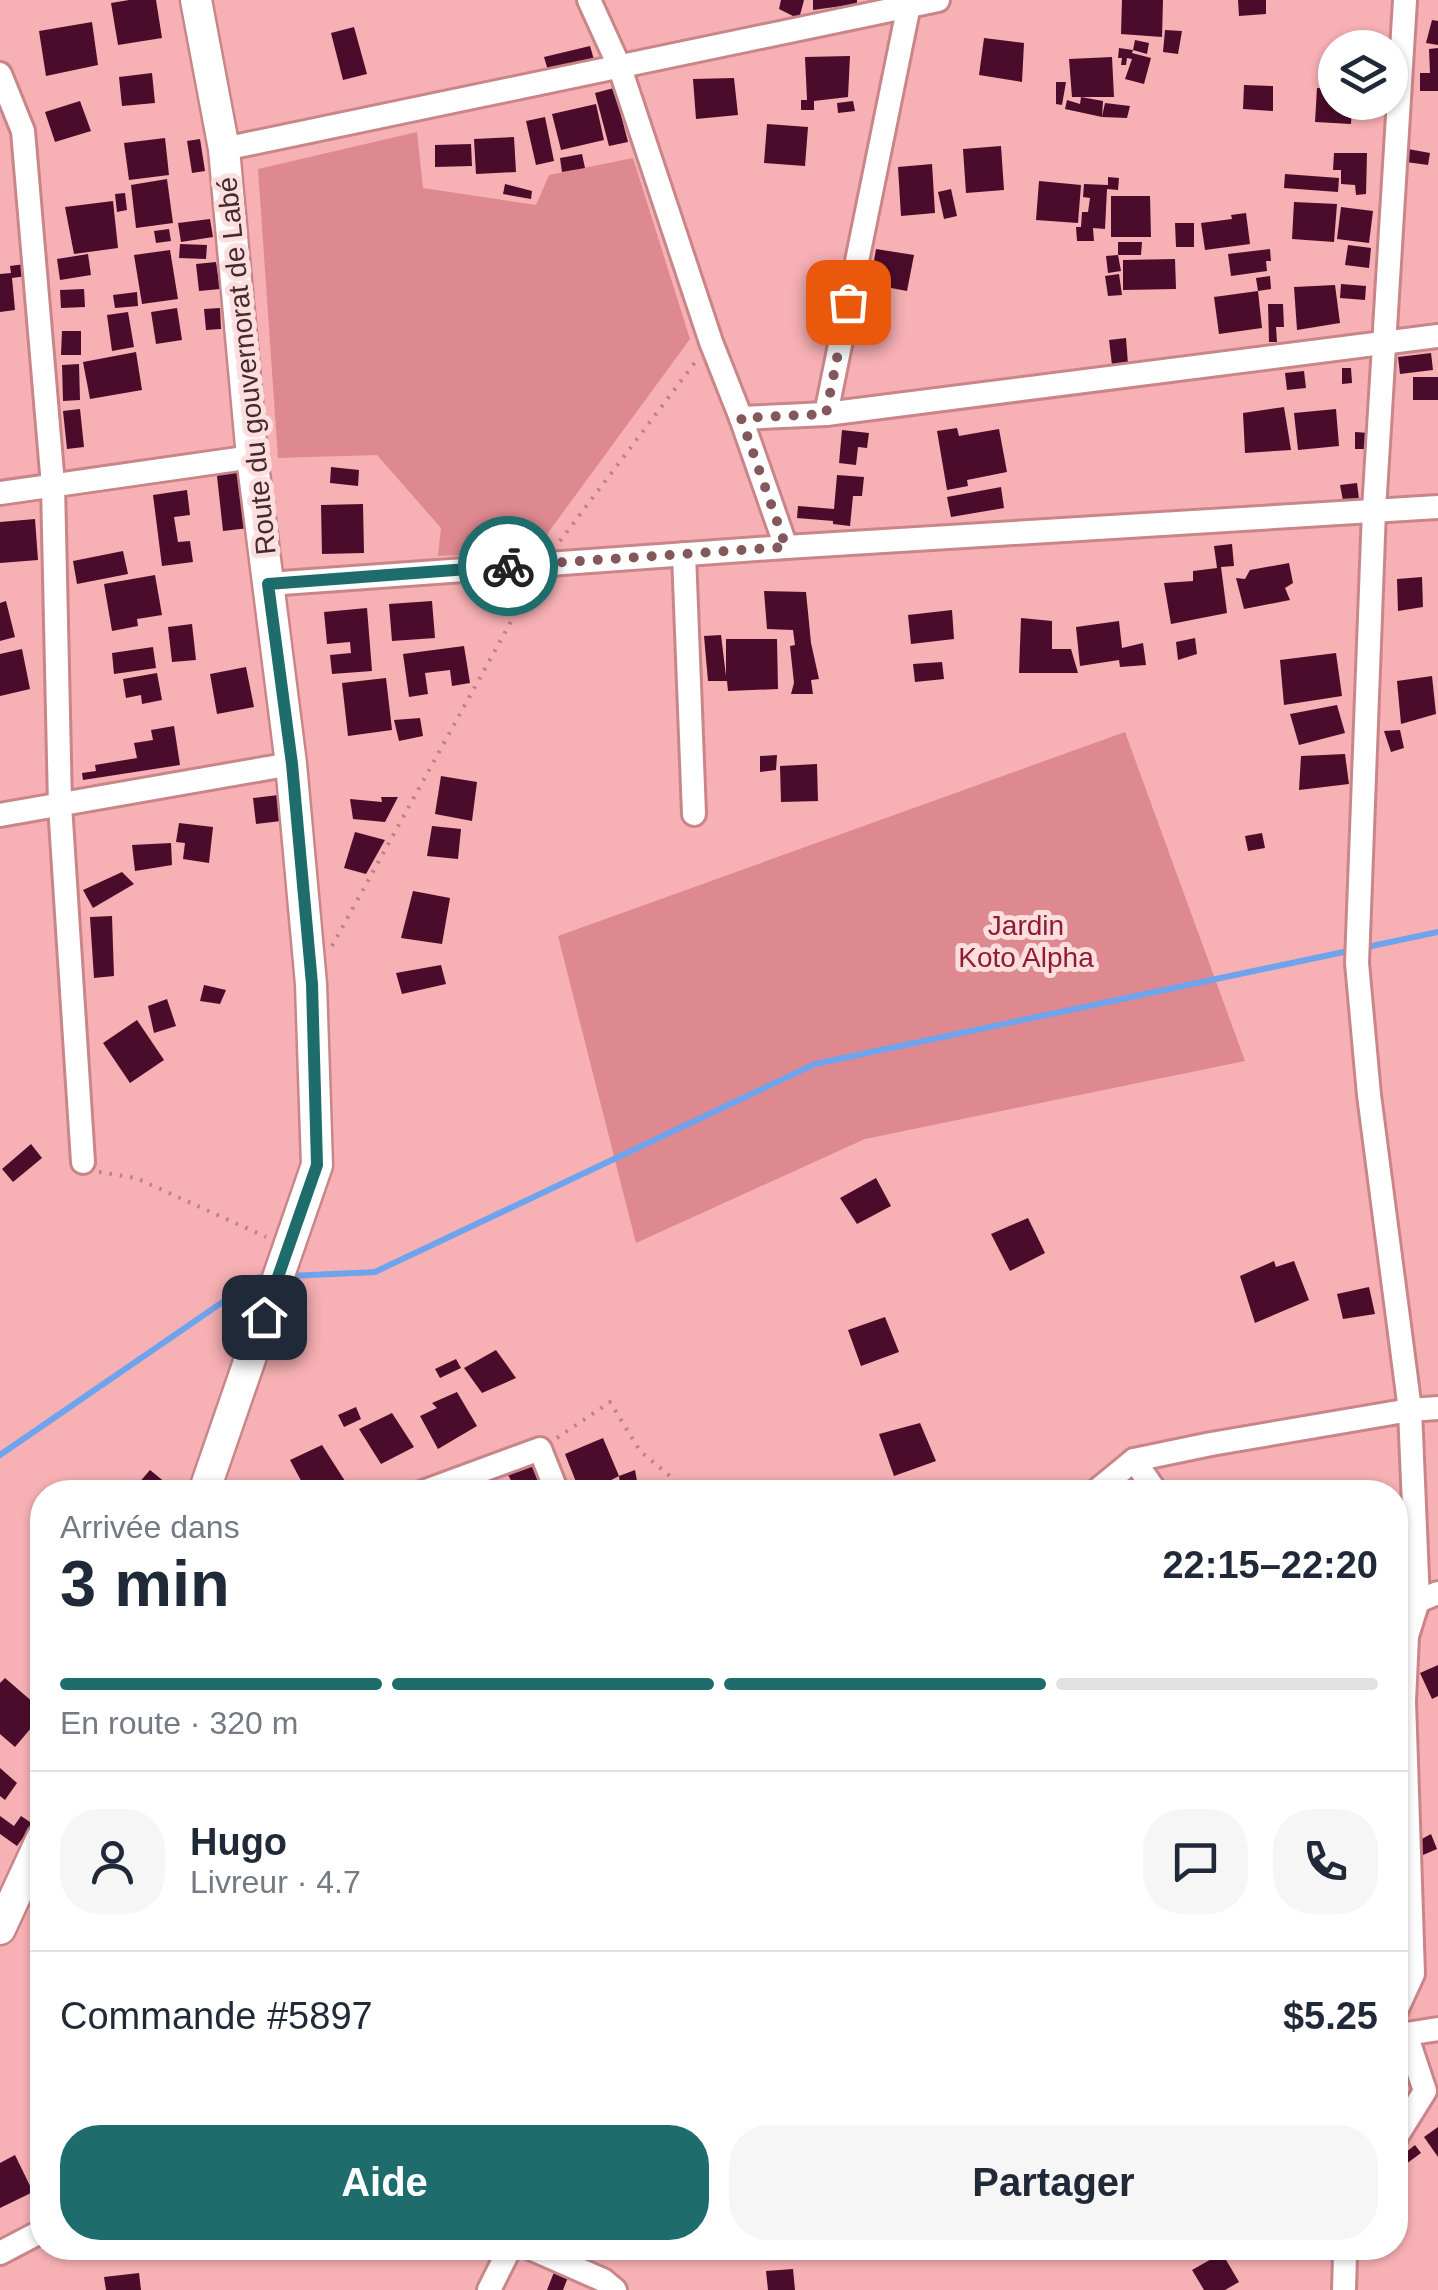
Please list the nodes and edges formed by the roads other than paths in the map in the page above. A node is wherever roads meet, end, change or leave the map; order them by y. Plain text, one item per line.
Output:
1 (196, 0) edge
2 (588, 0) edge
3 (938, 0) edge
4 (1404, 0) edge
5 (909, 2) edge
6 (620, 68) junction
7 (0, 74) edge
8 (224, 149) junction
9 (1438, 336) edge
10 (1384, 344) junction
11 (826, 414) junction
12 (741, 418) junction
13 (252, 456) junction
14 (53, 485) junction
15 (0, 493) edge
16 (1438, 507) edge
17 (1374, 510) junction
18 (786, 547) junction
19 (684, 554) junction
20 (268, 584) junction
21 (292, 764) junction
22 (60, 805) junction
23 (694, 814) dead end
24 (0, 815) edge
25 (83, 1162) road end
26 (1438, 1408) edge
27 (1410, 1410) junction
28 (1134, 1460) junction
29 (208, 1480) edge
30 (456, 1480) edge
31 (553, 1480) edge
32 (1110, 1480) edge
33 (1148, 1480) edge
34 (1406, 1480) edge
35 (1408, 1536) edge
36 (1417, 1598) edge
37 (1408, 1629) edge
38 (1408, 1823) edge
39 (30, 1864) edge
40 (0, 1929) edge
41 (1408, 1991) edge
42 (1408, 2027) edge
43 (1438, 2029) edge
44 (1408, 2050) edge
45 (1408, 2118) edge
46 (30, 2237) edge
47 (0, 2252) edge
48 (504, 2260) edge
49 (557, 2260) edge
50 (1345, 2260) edge
51 (488, 2290) edge
52 (615, 2290) edge
53 (1344, 2290) edge

1 - 8 street, Route du gouvernorat de Labé
2 - 6 street
3 - 5 street
4 - 10 street
5 - 6 street
5 - 11 street
6 - 8 street
6 - 12 street
7 - 14 street
8 - 13 street, Route du gouvernorat de Labé
9 - 10 street
10 - 11 street
10 - 17 street
11 - 12 street
12 - 18 street
13 - 14 street
13 - 20 street, Route du gouvernorat de Labé
14 - 15 street
14 - 22 street
16 - 17 street
17 - 18 street
17 - 27 street
18 - 19 street
19 - 20 street
19 - 23 street
20 - 21 street, Route du gouvernorat de Labé
21 - 22 street
21 - 29 street, Route du gouvernorat de Labé
22 - 24 street
22 - 25 street
26 - 27 street
27 - 28 street
27 - 34 street
28 - 32 street
28 - 33 street
30 - 31 street
35 - 36 street
36 - 37 street
38 - 41 street
39 - 40 street
42 - 43 street
44 - 45 street
46 - 47 street
48 - 51 street
49 - 52 street
50 - 53 street

